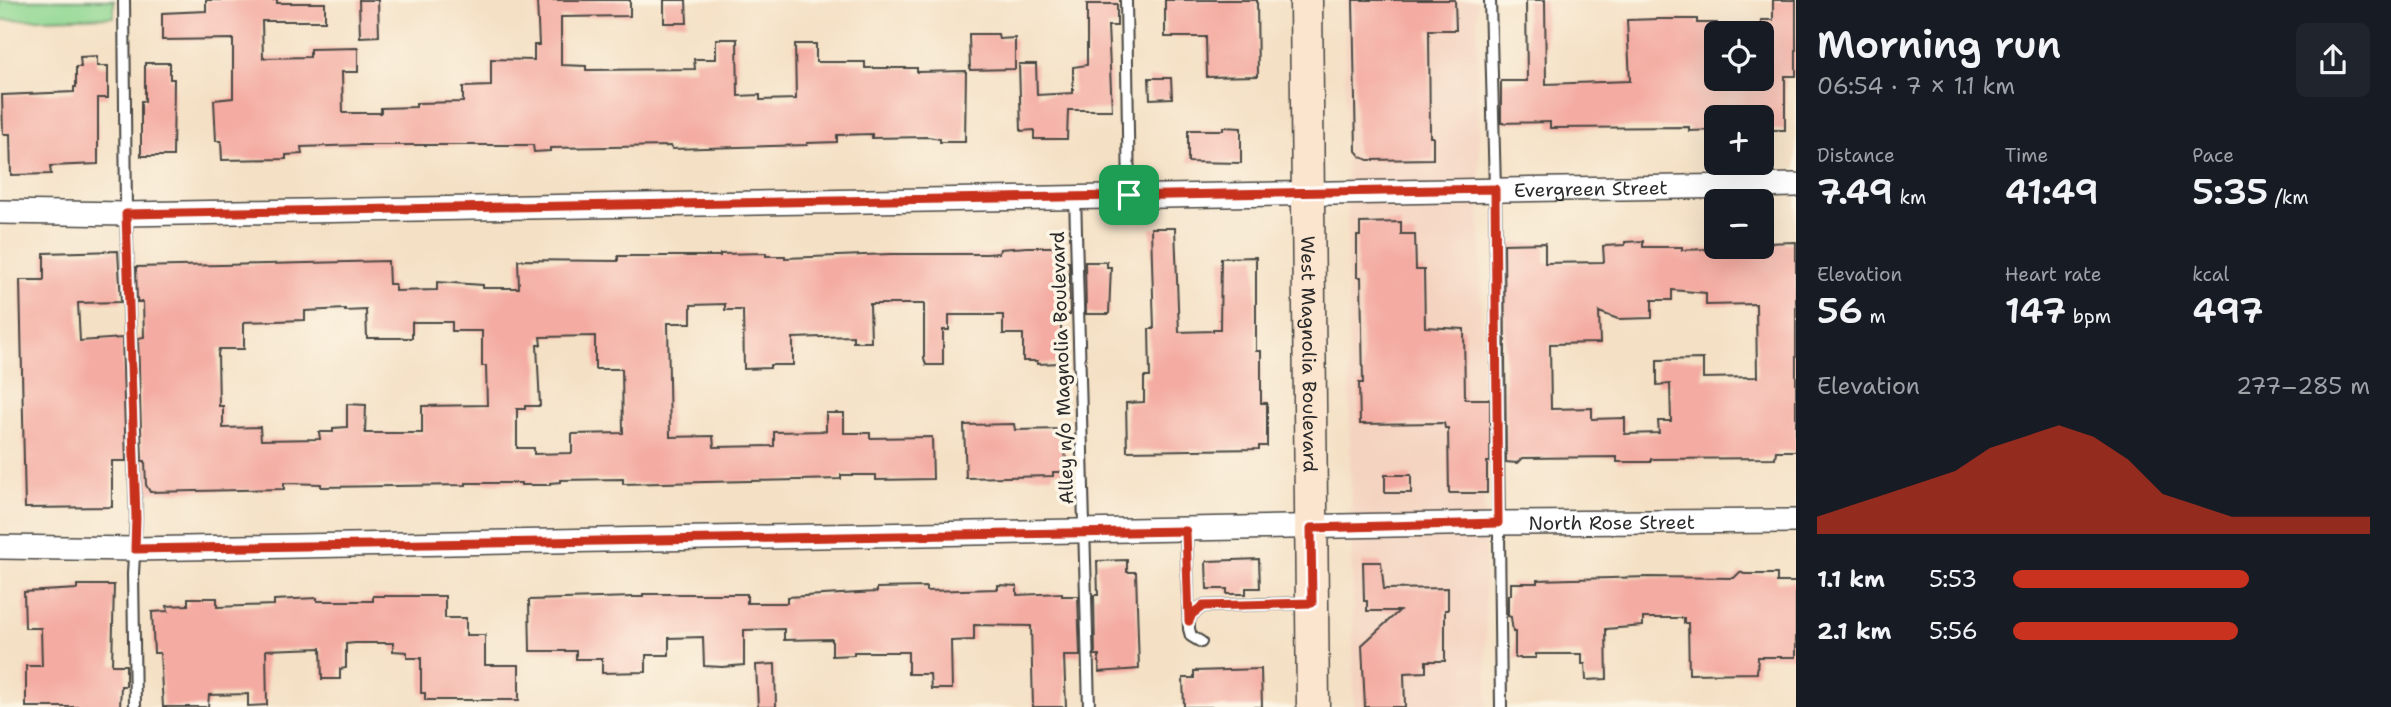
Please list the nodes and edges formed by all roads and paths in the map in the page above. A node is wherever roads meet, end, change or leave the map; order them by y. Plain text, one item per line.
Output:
1 (124, 0) edge
2 (1126, 0) edge
3 (1306, 0) edge
4 (1490, 0) edge
5 (1796, 185) edge
6 (1495, 189) junction
7 (1308, 194) junction
8 (1129, 195) junction
9 (1075, 196) junction
10 (0, 212) edge
11 (126, 214) junction
12 (1796, 521) edge
13 (1498, 523) junction
14 (1311, 528) junction
15 (1186, 531) junction
16 (1085, 532) junction
17 (0, 547) edge
18 (135, 549) junction
19 (1312, 603) junction
20 (1189, 621) junction
21 (1201, 642) dead end
22 (135, 707) edge
23 (1089, 707) edge
24 (1313, 707) edge
25 (1501, 707) edge

1 - 11 lane
2 - 8 lane
3 - 7 main road, West Magnolia Boulevard
4 - 6 lane
5 - 6 street, Evergreen Street
6 - 7 street, Evergreen Street
6 - 13 lane
7 - 8 street, Evergreen Street
7 - 14 main road, West Magnolia Boulevard
8 - 9 street, Evergreen Street
9 - 11 street, Evergreen Street
9 - 16 lane, Alley n/o Magnolia Boulevard
10 - 11 street, Evergreen Street
11 - 18 lane
12 - 13 street, North Rose Street
13 - 14 street, North Rose Street
13 - 25 lane
14 - 15 street, North Rose Street
14 - 19 main road, West Magnolia Boulevard
15 - 16 street, North Rose Street
15 - 20 lane
16 - 18 street, North Rose Street
16 - 23 lane, Alley n/o Magnolia Boulevard
17 - 18 street, North Rose Street
18 - 22 lane
19 - 20 lane
19 - 24 main road, West Magnolia Boulevard
20 - 21 lane

